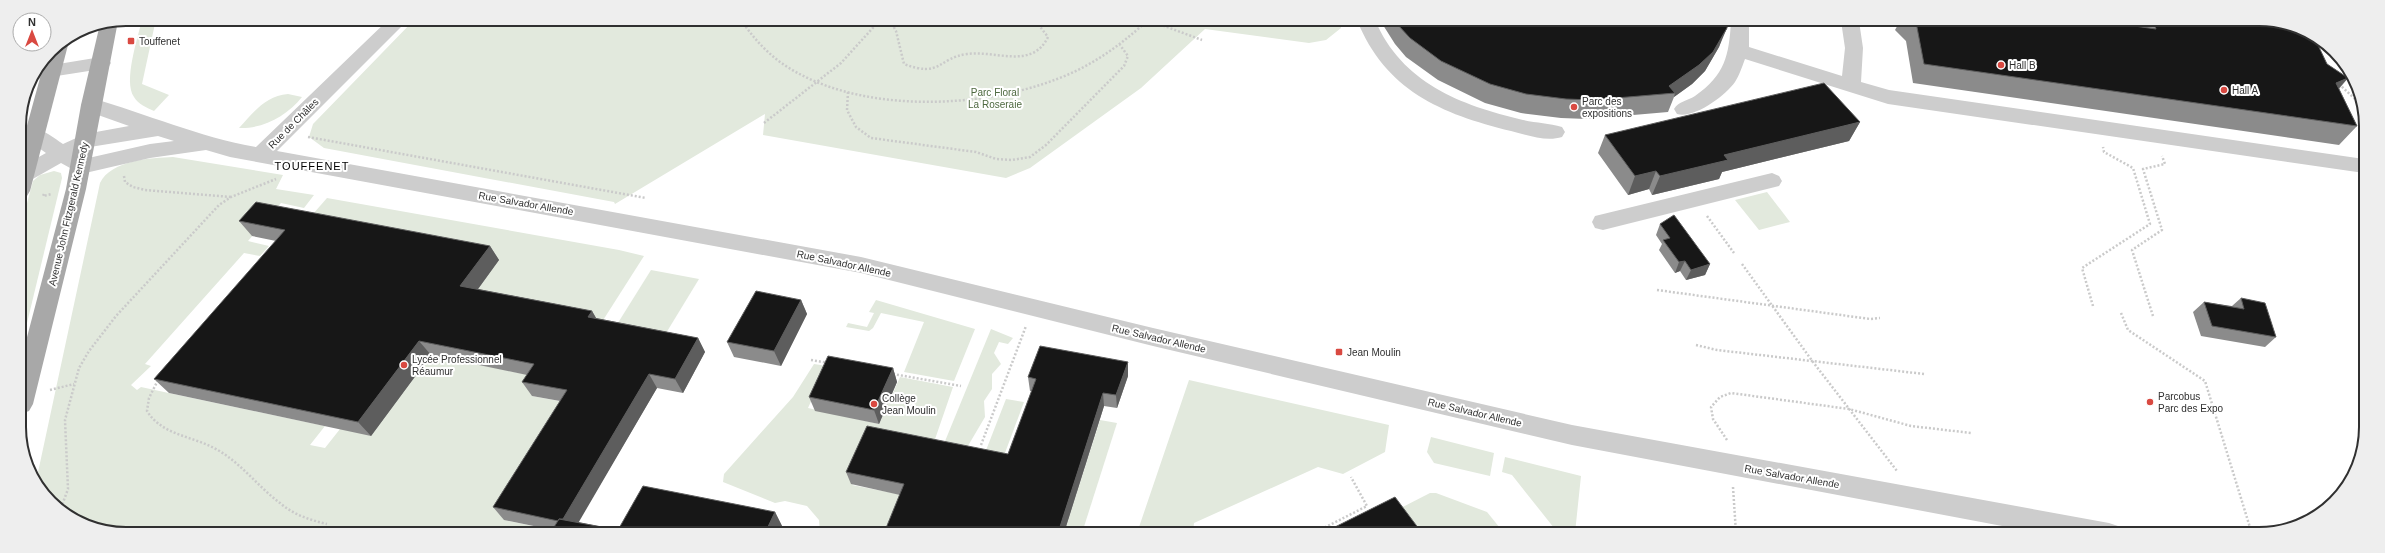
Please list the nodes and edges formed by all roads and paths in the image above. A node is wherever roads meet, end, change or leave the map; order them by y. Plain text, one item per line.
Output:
1 (393, 26) edge
2 (744, 26) edge
3 (876, 26) edge
4 (894, 26) edge
5 (1040, 26) edge
6 (1141, 26) edge
7 (1164, 26) edge
8 (1368, 26) edge
9 (1740, 26) edge
10 (1851, 26) edge
11 (109, 28) edge
12 (1202, 40) dead end
13 (1120, 45) junction
14 (1739, 51) junction
15 (101, 63) junction
16 (48, 64) edge
17 (43, 73) edge
18 (2336, 81) edge
19 (818, 82) junction
20 (1850, 86) junction
21 (848, 92) junction
22 (2356, 101) edge
23 (91, 105) junction
24 (1684, 109) dead end
25 (764, 122) dead end
26 (2097, 128) junction
27 (158, 129) junction
28 (1555, 132) dead end
29 (36, 136) junction
30 (2156, 136) junction
31 (319, 139) dead end
32 (85, 141) junction
33 (210, 144) junction
34 (61, 153) junction
35 (136, 153) junction
36 (261, 156) junction
37 (298, 162) junction
38 (2359, 165) edge
39 (81, 167) junction
40 (26, 170) edge
41 (26, 180) edge
42 (1772, 182) dead end
43 (231, 197) junction
44 (646, 198) dead end
45 (1696, 201) junction
46 (1603, 222) dead end
47 (1734, 253) dead end
48 (1742, 264) dead end
49 (1657, 290) dead end
50 (1772, 305) junction
51 (2093, 306) dead end
52 (2121, 313) dead end
53 (2153, 316) dead end
54 (1880, 318) dead end
55 (1019, 341) dead end
56 (1696, 345) dead end
57 (811, 360) dead end
58 (1813, 362) junction
59 (835, 364) edge
60 (161, 374) edge
61 (890, 374) edge
62 (1924, 374) dead end
63 (26, 384) edge
64 (961, 386) dead end
65 (1731, 393) dead end
66 (1849, 409) junction
67 (1971, 433) dead end
68 (980, 445) dead end
69 (1351, 477) dead end
70 (1918, 498) junction
71 (62, 504) edge
72 (327, 524) dead end
73 (1326, 527) edge
74 (2072, 527) edge
75 (2250, 527) edge

1 - 36 street, Rue de Châles
2 - 19 path
3 - 19 path
4 - 5 path
6 - 13 path
7 - 12 path
8 - 28 street
9 - 14 street
10 - 20 street
11 - 15 main road, Avenue John Fitzgerald Kennedy
13 - 21 path
13 - 21 path
14 - 20 street
14 - 24 street
15 - 17 street
15 - 23 main road, Avenue John Fitzgerald Kennedy
16 - 17 main road
17 - 29 main road
18 - 22 path
19 - 21 path
19 - 25 path
20 - 26 street
23 - 27 street
23 - 32 main road, Avenue John Fitzgerald Kennedy
26 - 30 street
26 - 51 path
27 - 32 street, Rue Salvador Allende
27 - 33 street, Rue Salvador Allende
29 - 34 street
29 - 40 main road
30 - 38 street
30 - 53 path
31 - 44 path
32 - 34 street, Rue Salvador Allende
32 - 39 main road, Avenue John Fitzgerald Kennedy
33 - 35 street, Rue Salvador Allende
33 - 36 street, Rue Salvador Allende
34 - 39 street
34 - 41 street, Rue Salvador Allende
35 - 39 street, Rue Salvador Allende
35 - 43 path
36 - 37 street, Rue Salvador Allende
37 - 43 path
37 - 70 street, Rue Salvador Allende
39 - 63 main road, Avenue John Fitzgerald Kennedy
42 - 45 street
43 - 71 path
45 - 46 street
45 - 47 path
48 - 50 path
49 - 50 path
50 - 54 path
50 - 58 path
52 - 75 path
55 - 68 path
56 - 58 path
57 - 59 path
58 - 62 path
58 - 66 path
60 - 72 path
61 - 64 path
65 - 66 path
66 - 67 path
66 - 70 path
69 - 73 path
70 - 74 street, Rue Salvador Allende

